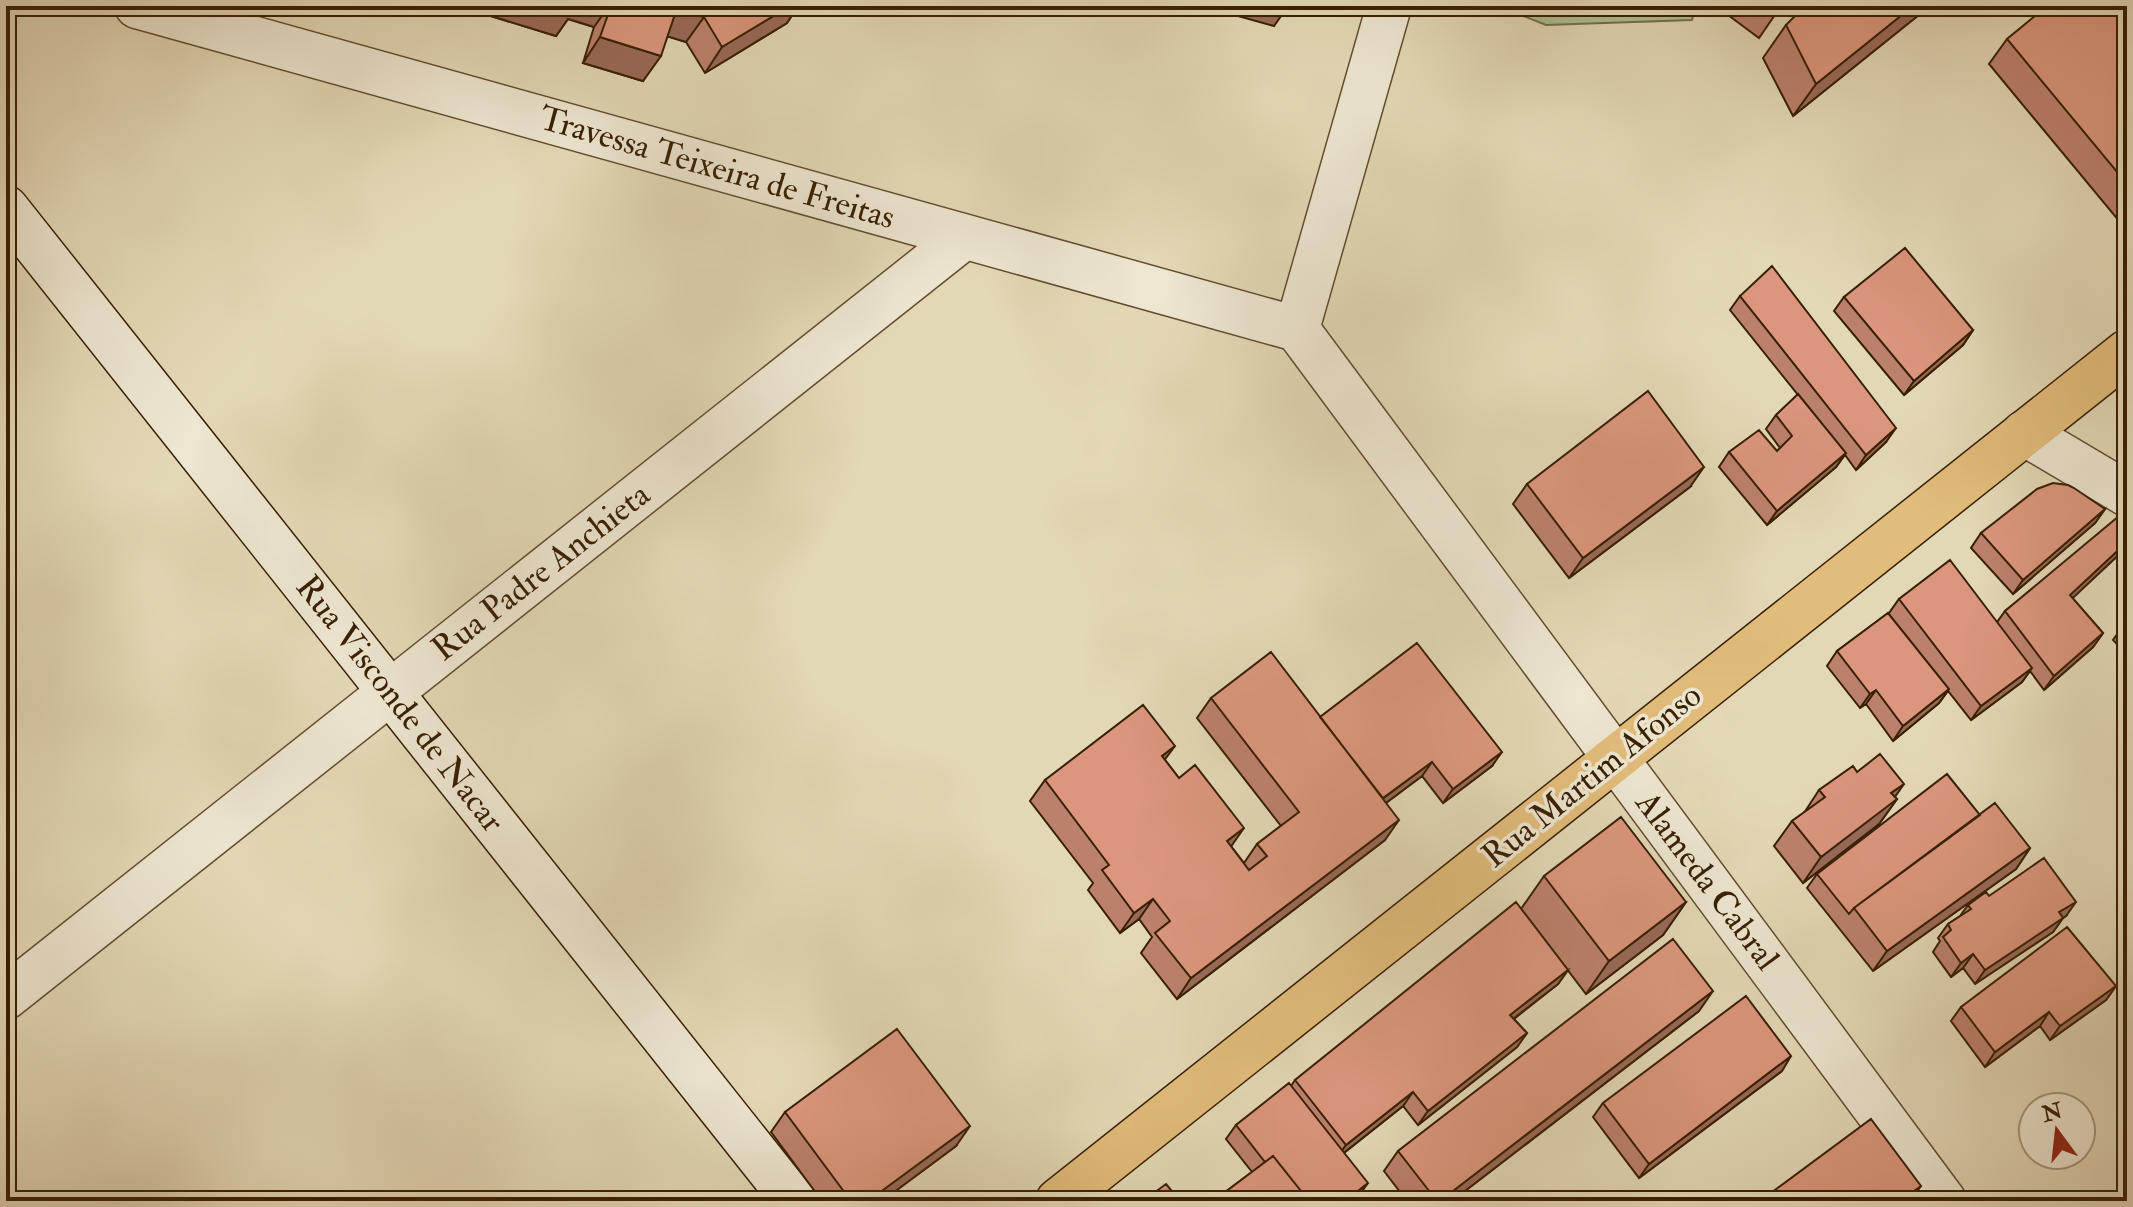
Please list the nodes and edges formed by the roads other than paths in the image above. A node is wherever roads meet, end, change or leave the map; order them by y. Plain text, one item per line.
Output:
1 (137, 6) edge
2 (1389, 6) edge
3 (6, 208) edge
4 (964, 237) junction
5 (1297, 329) junction
6 (2127, 352) edge
7 (2024, 433) junction
8 (2127, 494) edge
9 (390, 692) junction
10 (1615, 757) junction
11 (6, 997) edge
12 (794, 1201) edge
13 (1058, 1201) edge
14 (1944, 1201) edge

1 - 4 street, Travessa Teixeira de Freitas
2 - 5 street
3 - 9 street, Rua Visconde de Nacar
4 - 5 street, Travessa Teixeira de Freitas
4 - 9 street, Rua Padre Anchieta
5 - 10 street, Alameda Cabral
6 - 7 main road, Rua Martim Afonso
7 - 8 street
7 - 10 main road, Rua Martim Afonso
9 - 11 street, Rua Padre Anchieta
9 - 12 street, Rua Visconde de Nacar
10 - 13 main road, Rua Martim Afonso
10 - 14 street, Alameda Cabral

